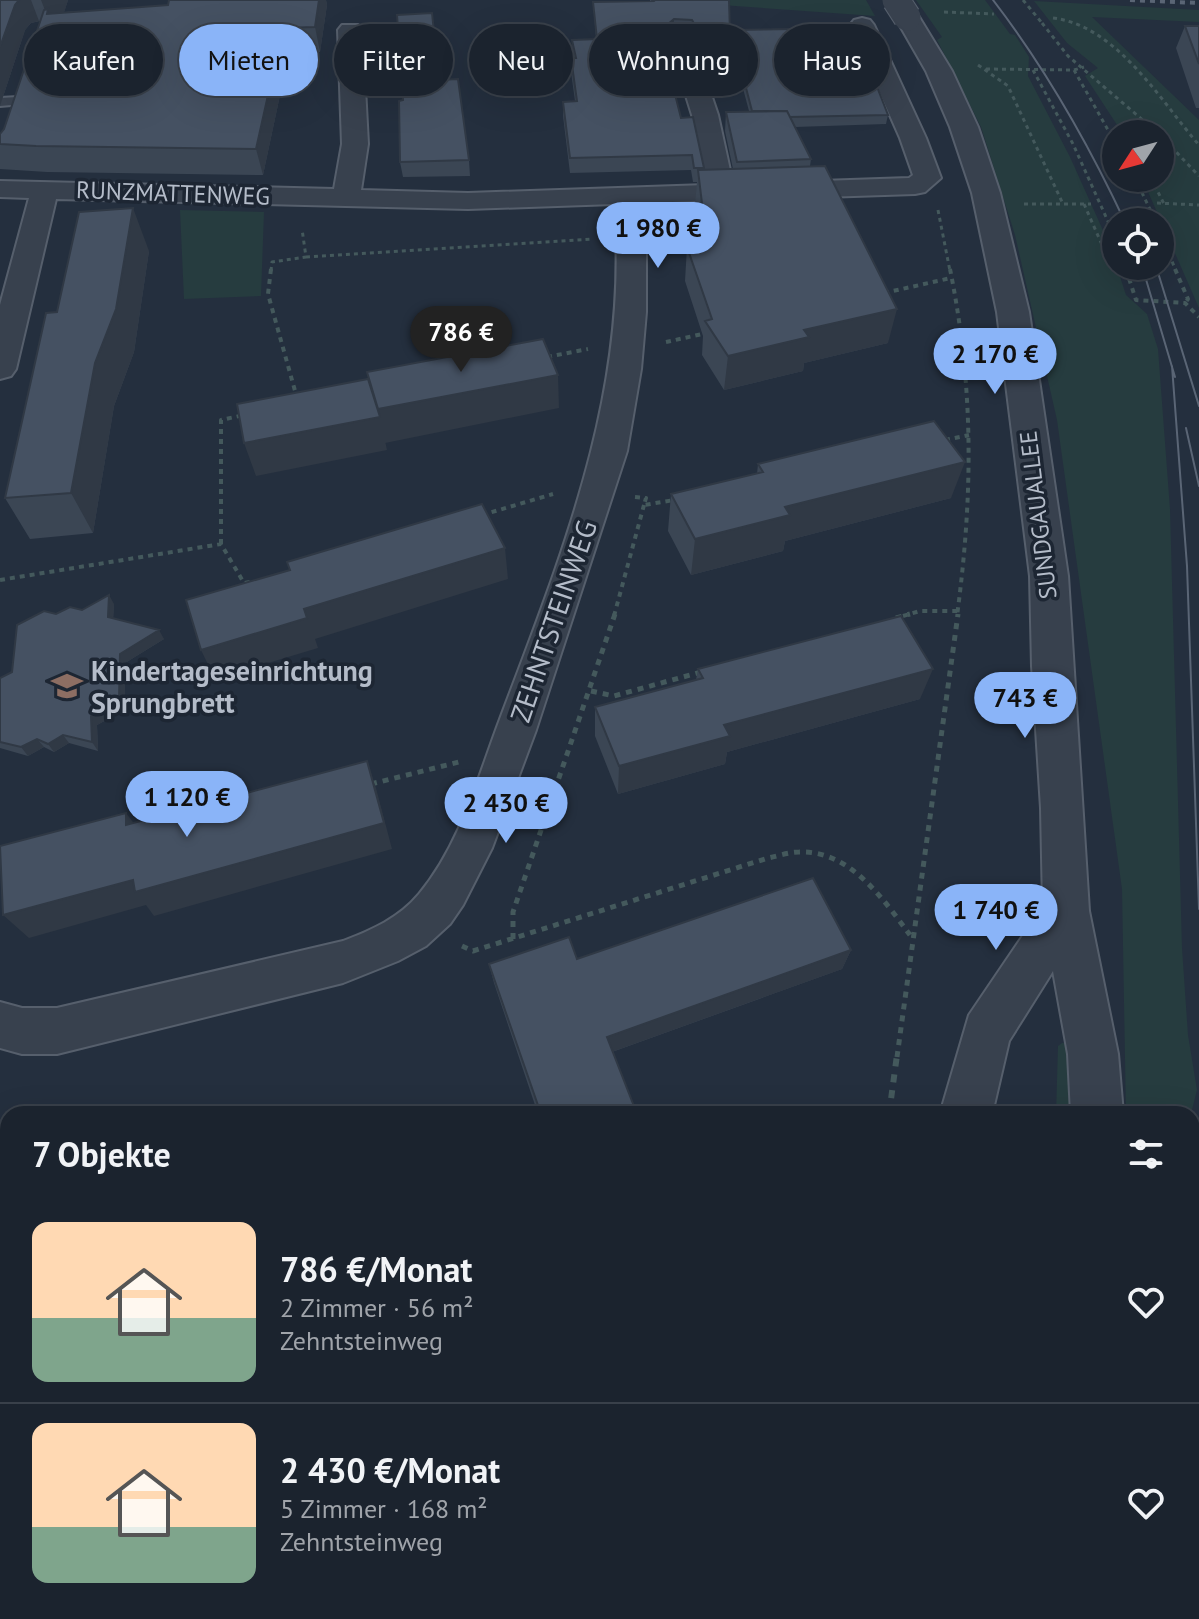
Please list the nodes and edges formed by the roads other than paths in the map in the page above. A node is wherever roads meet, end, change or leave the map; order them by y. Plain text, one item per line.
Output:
1 (902, 8) edge
2 (24, 78) edge
3 (890, 87) edge
4 (353, 96) edge
5 (699, 96) edge
6 (9, 102) edge
7 (9, 128) edge
8 (0, 189) edge
9 (46, 189) junction
10 (721, 192) junction
11 (346, 199) junction
12 (630, 217) junction
13 (0, 369) edge
14 (1066, 911) junction
15 (0, 1025) edge
16 (968, 1106) edge
17 (1096, 1106) edge

1 - 14 street, SUNDGAUALLEE
2 - 6 street
3 - 10 street, RUNZMATTENWEG
4 - 11 street
5 - 10 street
6 - 7 street
8 - 9 street, RUNZMATTENWEG
9 - 11 street, RUNZMATTENWEG
9 - 13 street
10 - 12 street, RUNZMATTENWEG
11 - 12 street, RUNZMATTENWEG
12 - 15 street, ZEHNTSTEINWEG
14 - 16 street
14 - 17 street, SUNDGAUALLEE

